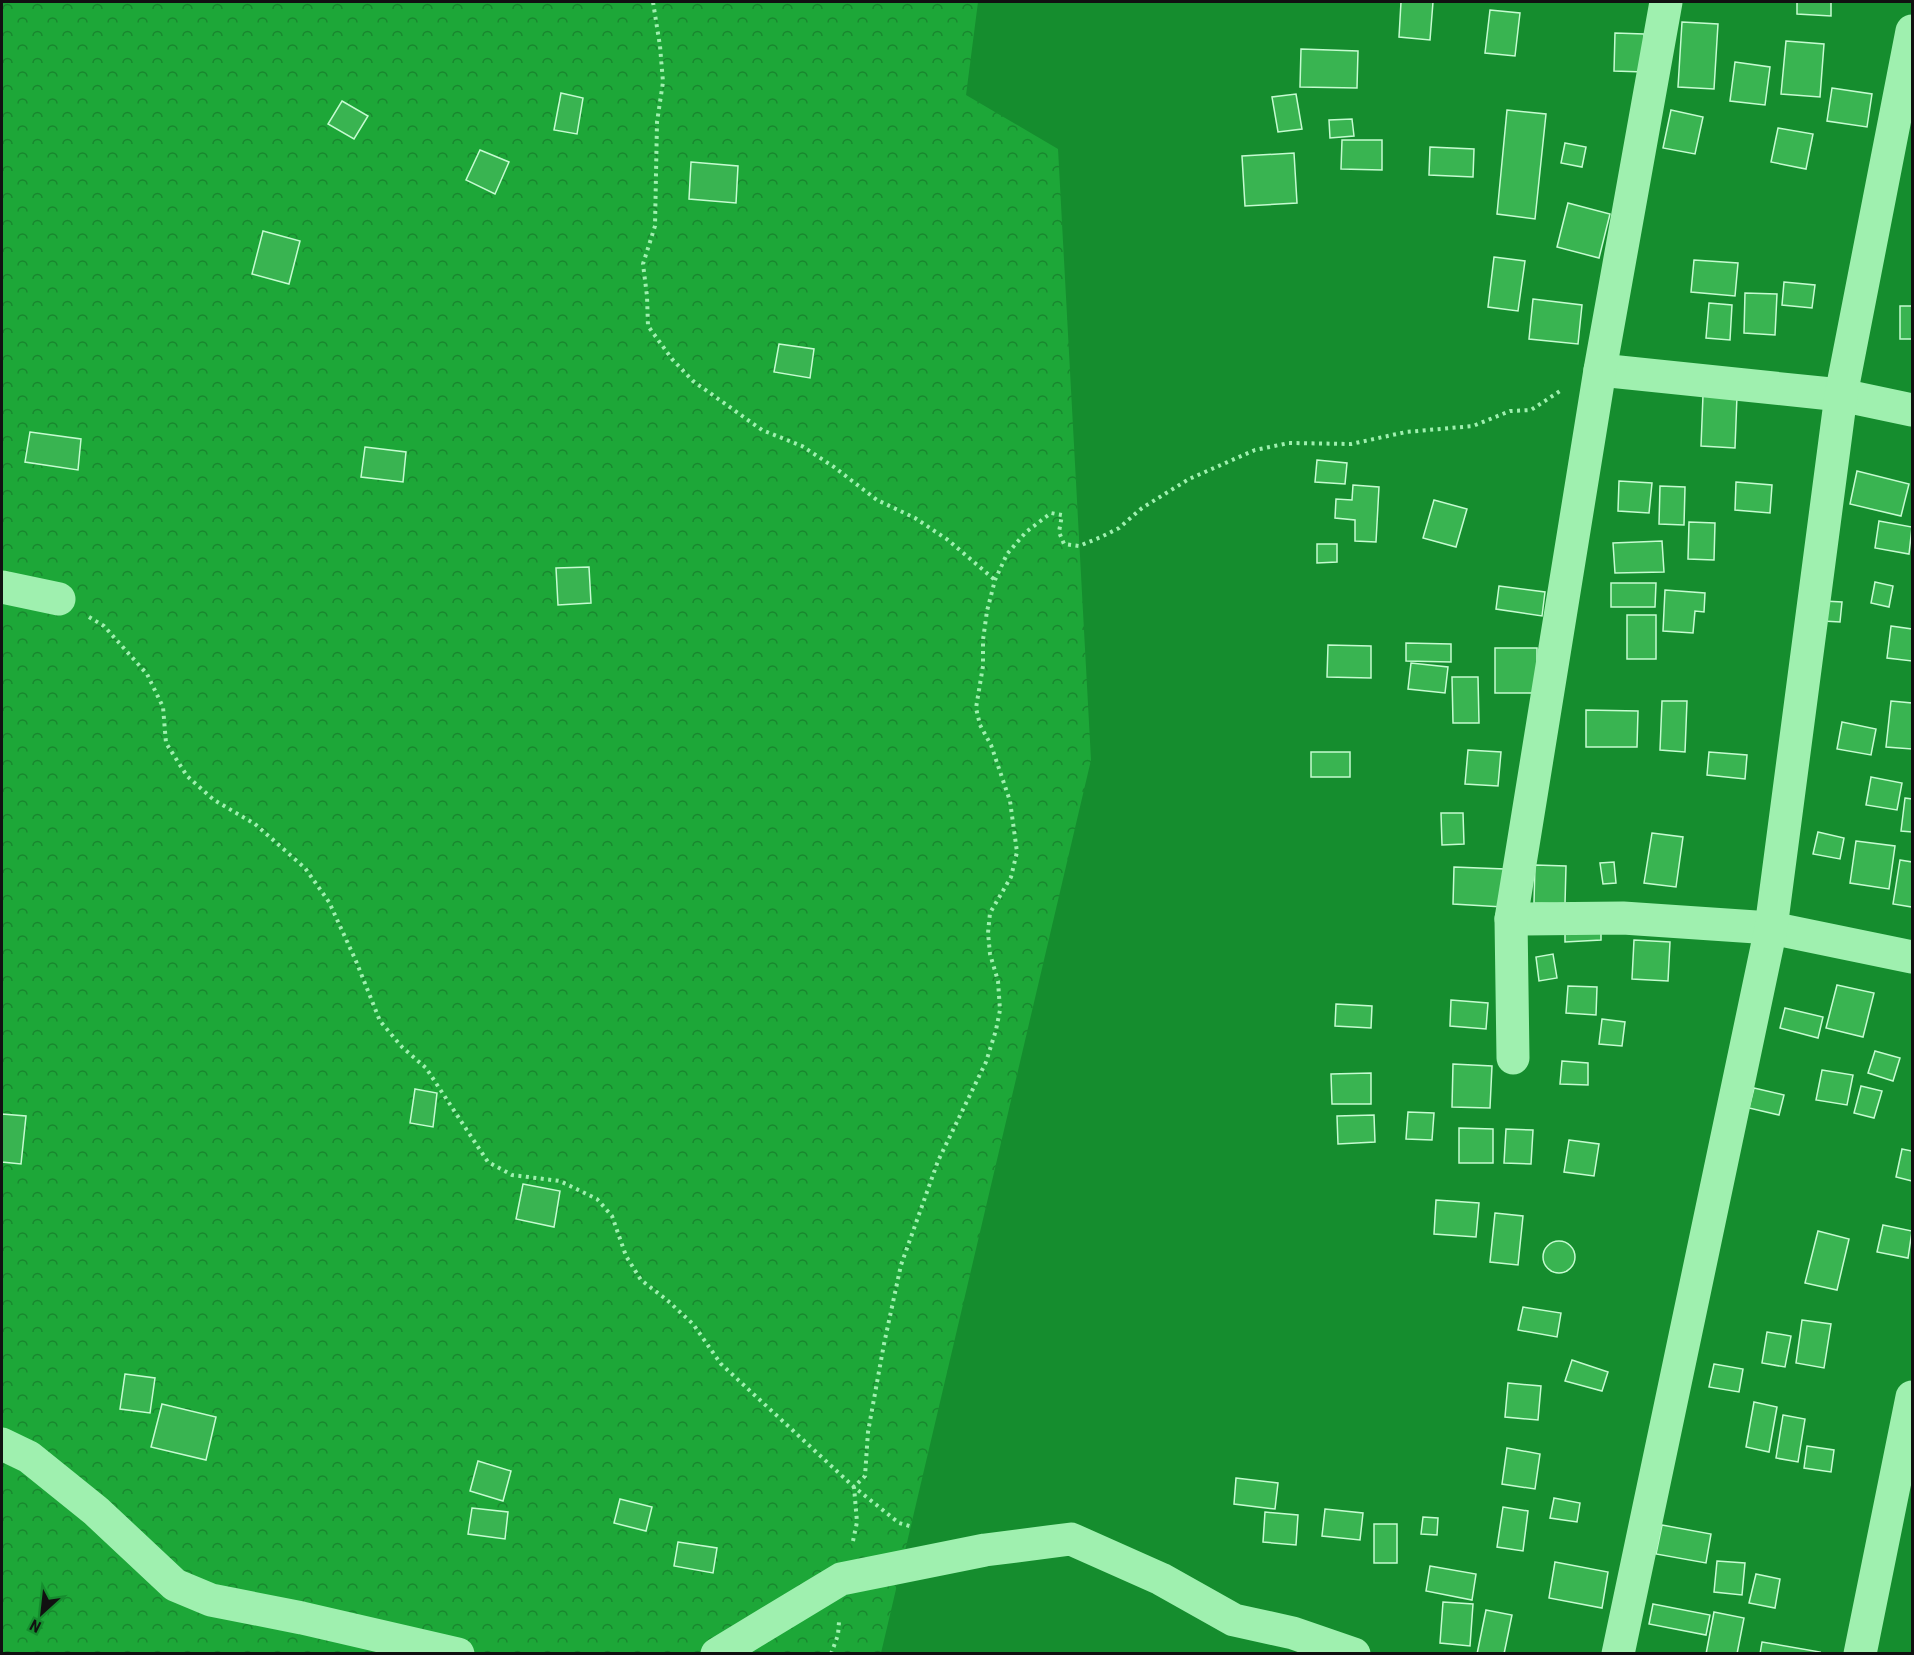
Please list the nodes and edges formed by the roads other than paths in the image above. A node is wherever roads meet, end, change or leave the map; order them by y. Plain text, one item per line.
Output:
1 (1666, 2) edge
2 (1912, 32) edge
3 (1600, 370) junction
4 (1841, 395) junction
5 (1912, 410) edge
6 (2, 587) edge
7 (59, 598) road end
8 (1511, 919) junction
9 (1771, 928) junction
10 (1912, 957) edge
11 (1513, 1058) dead end
12 (1912, 1397) edge
13 (2, 1444) edge
14 (458, 1653) edge
15 (717, 1653) edge
16 (1354, 1653) edge
17 (1618, 1653) edge
18 (1860, 1653) edge

1 - 3 street
2 - 4 street
3 - 4 street
3 - 8 street
4 - 5 street
4 - 9 street
6 - 7 street
8 - 9 street
8 - 11 street
9 - 10 street
9 - 17 street
12 - 18 street
13 - 14 street
15 - 16 street

